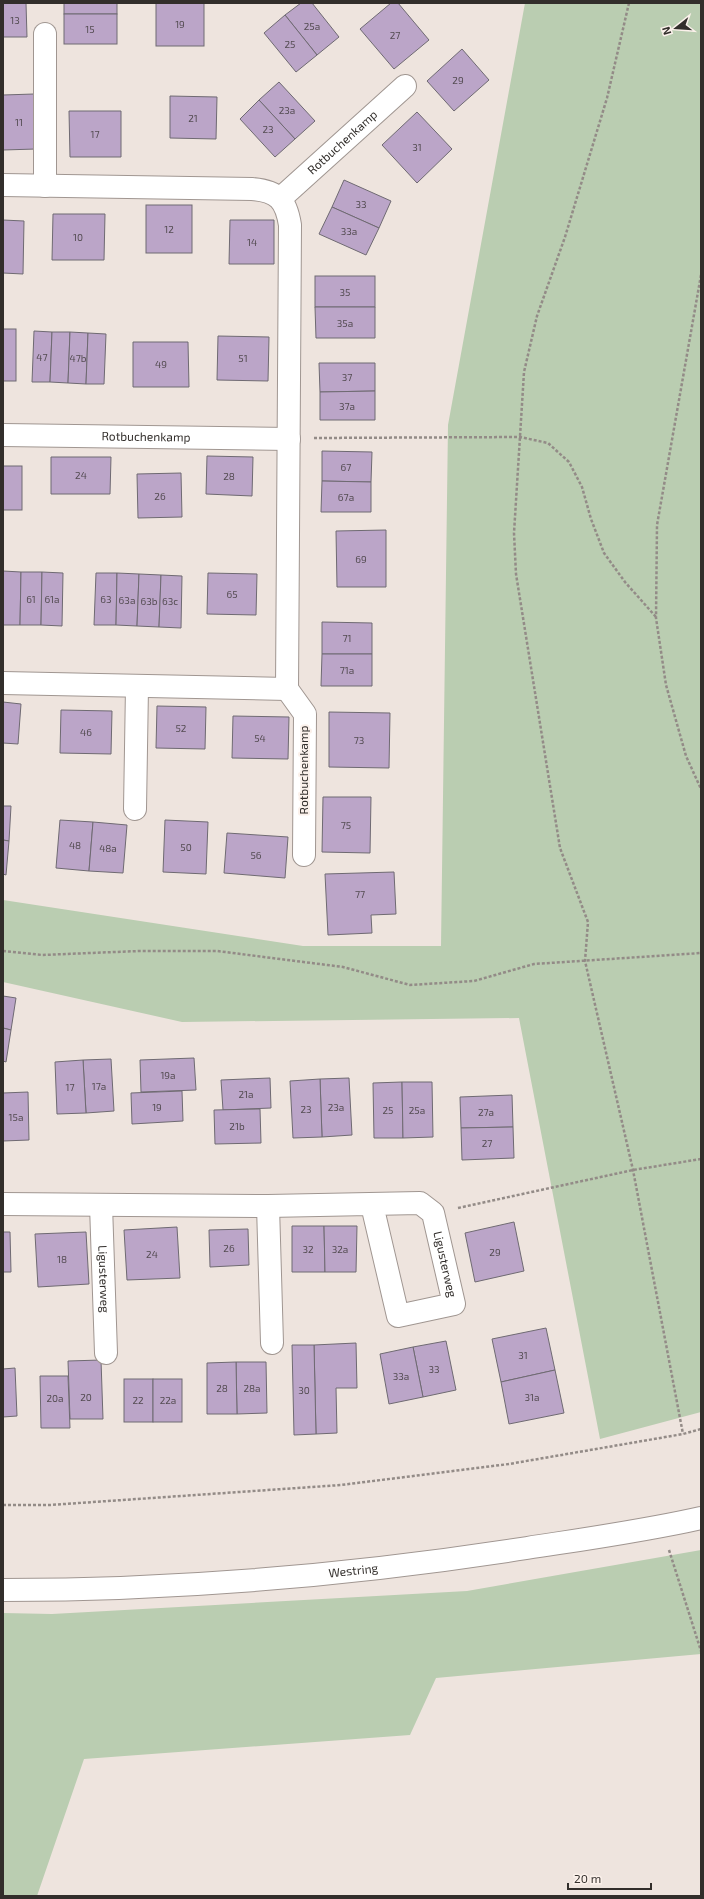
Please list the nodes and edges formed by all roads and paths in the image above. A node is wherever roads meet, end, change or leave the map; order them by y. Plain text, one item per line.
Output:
1 (629, 3) edge
2 (45, 34) dead end
3 (404, 86) dead end
4 (3, 185) edge
5 (45, 186) junction
6 (281, 198) junction
7 (701, 275) edge
8 (3, 435) edge
9 (520, 437) junction
10 (289, 439) junction
11 (656, 618) junction
12 (3, 683) edge
13 (138, 687) junction
14 (287, 689) junction
15 (701, 789) edge
16 (135, 809) dead end
17 (304, 856) dead end
18 (3, 952) edge
19 (701, 952) edge
20 (585, 961) junction
21 (701, 1159) edge
22 (633, 1170) junction
23 (3, 1204) edge
24 (101, 1205) junction
25 (372, 1205) junction
26 (268, 1206) junction
27 (433, 1213) junction
28 (272, 1343) dead end
29 (106, 1353) dead end
30 (701, 1429) edge
31 (682, 1434) junction
32 (3, 1504) edge
33 (701, 1518) edge
34 (661, 1527) junction
35 (3, 1590) edge
36 (701, 1651) edge

1 - 9 path
2 - 5 street
3 - 6 street, Rotbuchenkamp
4 - 5 street
5 - 6 street
6 - 10 street
7 - 11 path
8 - 10 street, Rotbuchenkamp
9 - 10 path
9 - 11 path
9 - 20 path
10 - 14 street
11 - 15 path
12 - 13 street
13 - 14 street
13 - 16 street
14 - 17 street, Rotbuchenkamp
18 - 20 path
19 - 20 path
20 - 22 path
21 - 22 path
22 - 27 path
22 - 31 path
23 - 24 street
24 - 26 street
24 - 29 street, Ligusterweg
25 - 26 street
25 - 27 street
25 - 27 street, Ligusterweg
26 - 28 street
30 - 31 path
31 - 32 path
33 - 34 street, Westring
34 - 35 street, Westring
34 - 36 path

